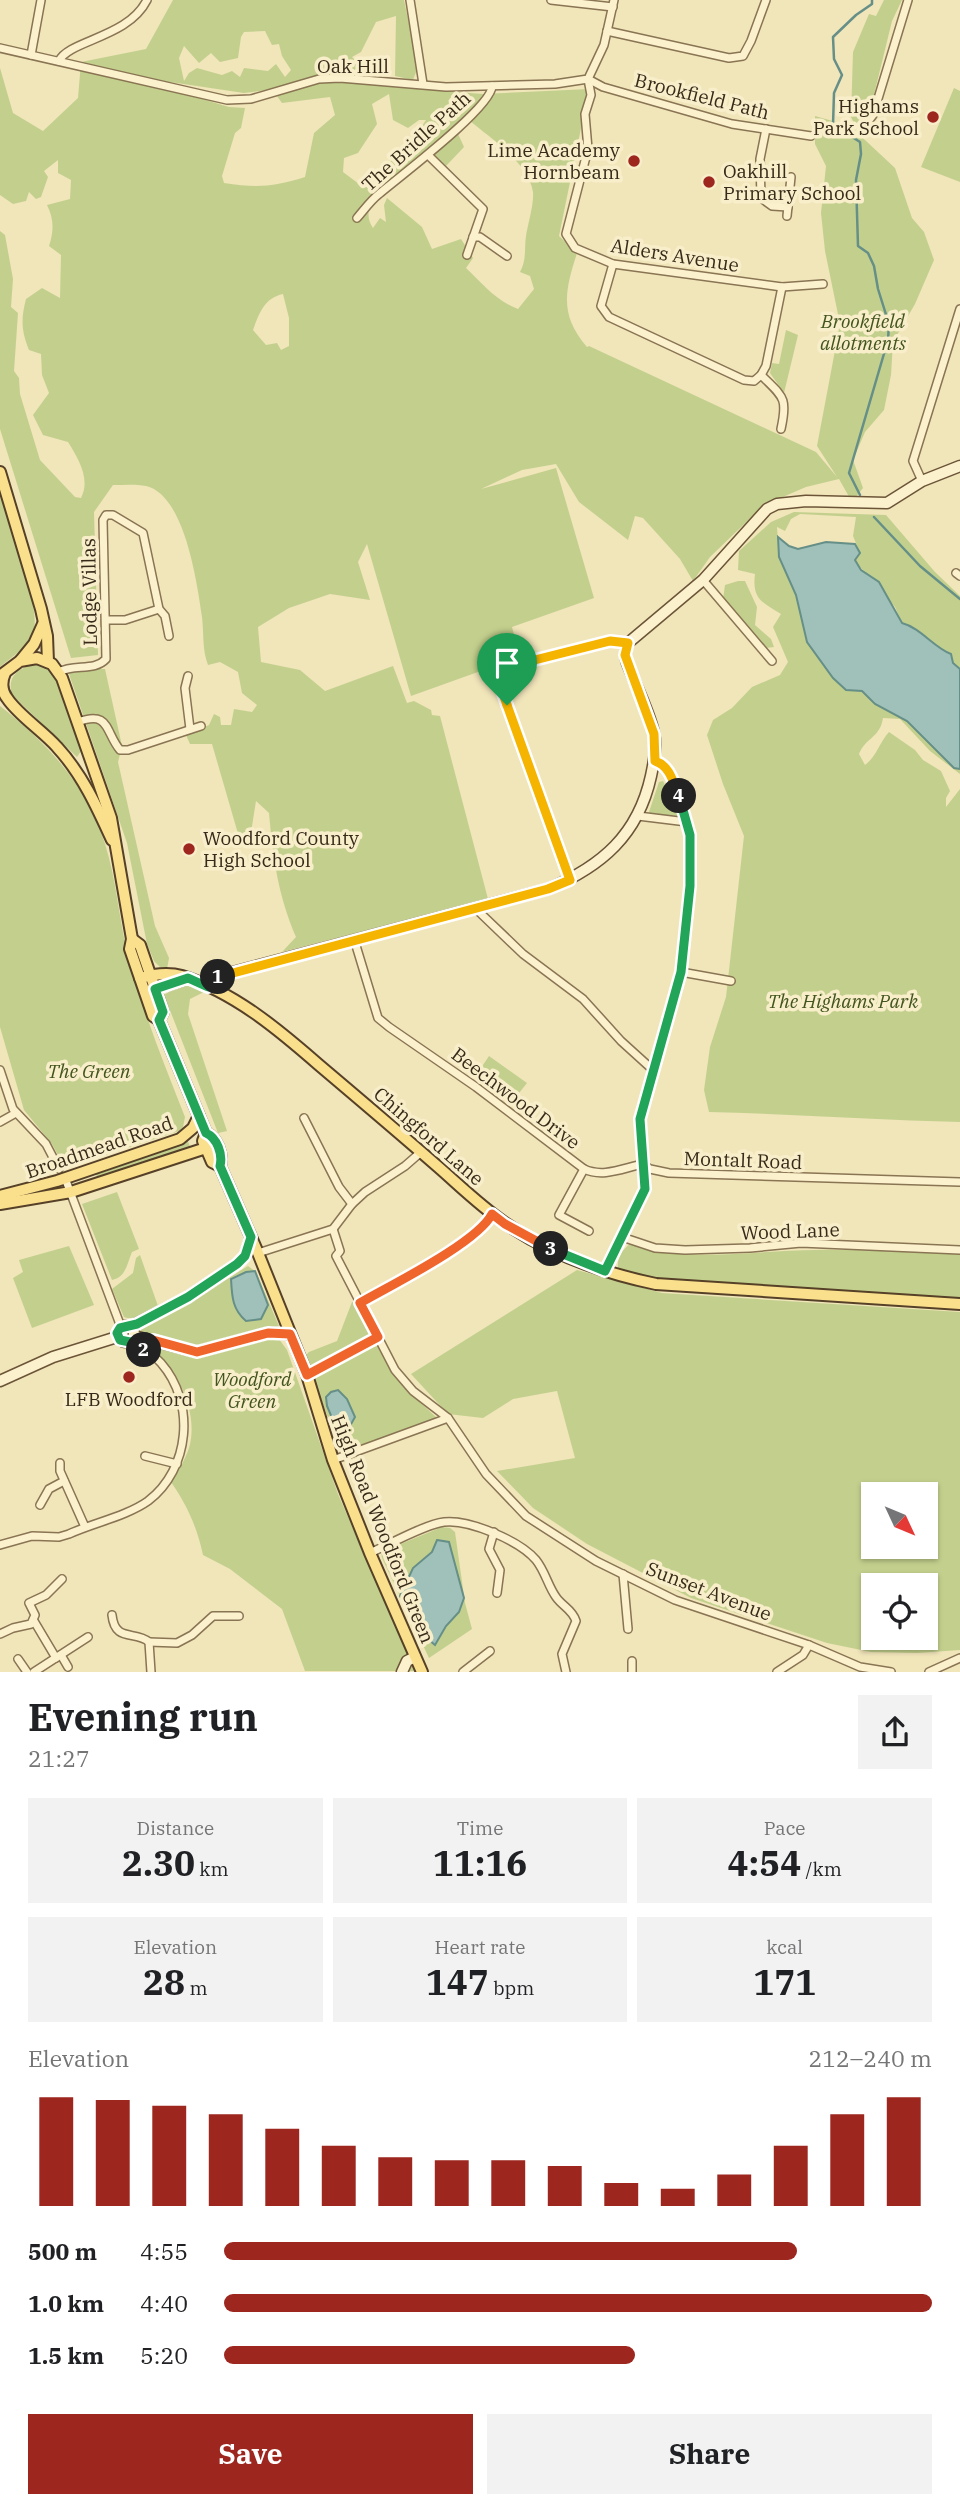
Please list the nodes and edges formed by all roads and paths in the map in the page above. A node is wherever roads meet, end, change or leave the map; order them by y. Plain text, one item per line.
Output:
1 (41, 0) edge
2 (147, 0) edge
3 (410, 0) edge
4 (551, 0) edge
5 (766, 0) edge
6 (908, 0) edge
7 (613, 3) edge
8 (607, 31) junction
9 (0, 48) edge
10 (31, 55) junction
11 (59, 61) junction
12 (588, 79) junction
13 (423, 84) junction
14 (492, 86) junction
15 (864, 127) dead end
16 (766, 130) junction
17 (811, 136) dead end
18 (428, 155) junction
19 (791, 177) dead end
20 (788, 207) junction
21 (787, 216) dead end
22 (357, 218) dead end
23 (473, 237) junction
24 (467, 255) dead end
25 (507, 256) dead end
26 (613, 264) junction
27 (823, 284) dead end
28 (782, 287) junction
29 (960, 309) edge
30 (761, 375) junction
31 (781, 429) dead end
32 (960, 466) edge
33 (0, 471) edge
34 (922, 481) junction
35 (704, 580) junction
36 (159, 609) junction
37 (106, 620) junction
38 (43, 624) junction
39 (169, 636) dead end
40 (628, 643) junction
41 (20, 661) junction
42 (772, 661) dead end
43 (48, 662) junction
44 (59, 672) junction
45 (2, 674) edge
46 (188, 676) dead end
47 (0, 698) edge
48 (12, 704) junction
49 (78, 723) junction
50 (201, 726) dead end
51 (190, 729) junction
52 (87, 750) junction
53 (655, 761) junction
54 (69, 762) junction
55 (638, 816) junction
56 (687, 822) junction
57 (116, 849) junction
58 (570, 880) junction
59 (475, 908) junction
60 (354, 939) junction
61 (681, 972) junction
62 (145, 977) junction
63 (188, 978) junction
64 (731, 981) dead end
65 (208, 987) junction
66 (150, 990) junction
67 (653, 1069) junction
68 (0, 1070) edge
69 (16, 1113) junction
70 (199, 1116) junction
71 (304, 1118) dead end
72 (0, 1122) edge
73 (206, 1133) junction
74 (206, 1148) junction
75 (421, 1152) junction
76 (643, 1164) junction
77 (220, 1166) junction
78 (584, 1169) junction
79 (62, 1174) junction
80 (960, 1182) edge
81 (71, 1192) junction
82 (0, 1196) edge
83 (0, 1204) edge
84 (352, 1204) junction
85 (492, 1214) junction
86 (333, 1229) junction
87 (589, 1230) dead end
88 (251, 1237) junction
89 (622, 1237) junction
90 (960, 1250) edge
91 (258, 1253) junction
92 (605, 1271) junction
93 (360, 1303) junction
94 (960, 1304) edge
95 (127, 1334) junction
96 (290, 1334) junction
97 (378, 1337) junction
98 (153, 1340) junction
99 (148, 1352) junction
100 (307, 1375) junction
101 (0, 1381) edge
102 (447, 1418) junction
103 (145, 1456) dead end
104 (333, 1460) junction
105 (60, 1462) dead end
106 (177, 1464) junction
107 (64, 1481) junction
108 (40, 1505) dead end
109 (85, 1527) junction
110 (494, 1532) junction
111 (0, 1545) edge
112 (370, 1553) junction
113 (623, 1574) junction
114 (62, 1579) dead end
115 (497, 1592) dead end
116 (112, 1615) dead end
117 (239, 1616) dead end
118 (34, 1621) junction
119 (628, 1629) dead end
120 (0, 1634) edge
121 (88, 1637) dead end
122 (149, 1642) junction
123 (809, 1645) junction
124 (490, 1651) dead end
125 (58, 1656) junction
126 (415, 1657) junction
127 (18, 1659) dead end
128 (632, 1661) dead end
129 (958, 1662) edge
130 (68, 1667) dead end
131 (27, 1671) edge
132 (34, 1671) edge
133 (151, 1671) edge
134 (402, 1671) edge
135 (422, 1671) edge
136 (463, 1671) edge
137 (566, 1671) edge
138 (632, 1671) edge
139 (777, 1671) edge
140 (891, 1671) edge
141 (929, 1671) edge

1 - 10 street
2 - 11 street
3 - 13 street
4 - 7 street
5 - 8 street
6 - 15 street
7 - 8 street
8 - 12 street
9 - 10 street, Oak Hill
10 - 11 street, Oak Hill
11 - 13 street, Oak Hill
12 - 14 street, Oak Hill
12 - 16 street, Brookfield Path
12 - 26 street, Alders Avenue
13 - 14 street, Oak Hill
14 - 18 street, The Bridle Path
16 - 17 street, Brookfield Path
16 - 20 street
18 - 22 street, The Bridle Path
18 - 23 street
19 - 20 street
20 - 21 street
23 - 24 street
23 - 25 street
26 - 28 street, Alders Avenue
26 - 30 street
27 - 28 street, Alders Avenue
28 - 30 street
29 - 34 street
30 - 31 street
32 - 34 street
33 - 38 main road
34 - 35 street
35 - 40 street
35 - 42 street
36 - 37 street
36 - 37 street, Lodge Villas
36 - 39 street
37 - 44 street, Lodge Villas
38 - 41 main road
38 - 43 main road
40 - 53 street
40 - 58 street
41 - 43 main road
41 - 45 main road
43 - 44 main road
44 - 49 main road
45 - 48 main road
46 - 51 street
47 - 48 main road
48 - 54 main road
49 - 51 street
49 - 52 main road
50 - 51 street
52 - 54 main road
52 - 57 main road
53 - 55 street
53 - 56 street
54 - 57 main road
55 - 56 street
55 - 58 street
56 - 61 street
57 - 62 main road, High Road Woodford Green
58 - 59 street
59 - 60 street
59 - 67 street
60 - 65 street
60 - 78 street, Beechwood Drive
61 - 64 street
61 - 67 street
62 - 63 main road, Chingford Lane
62 - 66 main road, High Road Woodford Green
63 - 65 main road, Chingford Lane
63 - 66 main road
65 - 75 main road, Chingford Lane
66 - 70 main road, High Road Woodford Green
67 - 76 street
68 - 69 street
69 - 72 street
69 - 79 street
70 - 73 main road, High Road Woodford Green
70 - 79 main road, Broadmead Road
71 - 84 street
73 - 74 main road, High Road Woodford Green
73 - 77 main road, High Road Woodford Green
74 - 77 main road, High Road Woodford Green
74 - 81 main road, Broadmead Road
75 - 84 street
75 - 85 main road, Chingford Lane
76 - 78 street, Beechwood Drive
76 - 80 street, Montalt Road
76 - 89 street
77 - 88 main road, High Road Woodford Green
78 - 87 street
79 - 81 street
79 - 82 main road, Broadmead Road
81 - 83 main road, Broadmead Road
81 - 95 street
84 - 86 street
85 - 92 main road, Chingford Lane
85 - 93 street
86 - 91 street
86 - 93 street, Sunset Avenue
88 - 91 main road, High Road Woodford Green
88 - 95 street
89 - 90 street, Wood Lane
89 - 92 street
91 - 96 main road, High Road Woodford Green
92 - 94 main road, Chingford Lane
93 - 97 street, Sunset Avenue
95 - 98 street
95 - 99 street
95 - 101 street
96 - 98 street
96 - 100 main road, High Road Woodford Green
97 - 100 street
97 - 102 street, Sunset Avenue
98 - 99 street
99 - 106 street
100 - 104 main road, High Road Woodford Green
102 - 104 street
102 - 113 street, Sunset Avenue
103 - 106 street
104 - 112 main road, High Road Woodford Green
105 - 107 street
106 - 109 street
107 - 108 street
107 - 109 street
109 - 111 street
110 - 112 street
110 - 115 street
110 - 137 street
112 - 126 main road, High Road Woodford Green
113 - 119 street
113 - 123 street, Sunset Avenue
114 - 118 street
116 - 122 street
117 - 122 street
118 - 120 street
118 - 125 street
121 - 125 street
122 - 133 street
123 - 139 street
123 - 140 street, Sunset Avenue
124 - 136 street
125 - 130 street
125 - 132 street
126 - 134 street
126 - 135 main road, High Road Woodford Green
127 - 131 street
128 - 138 street
129 - 141 street

